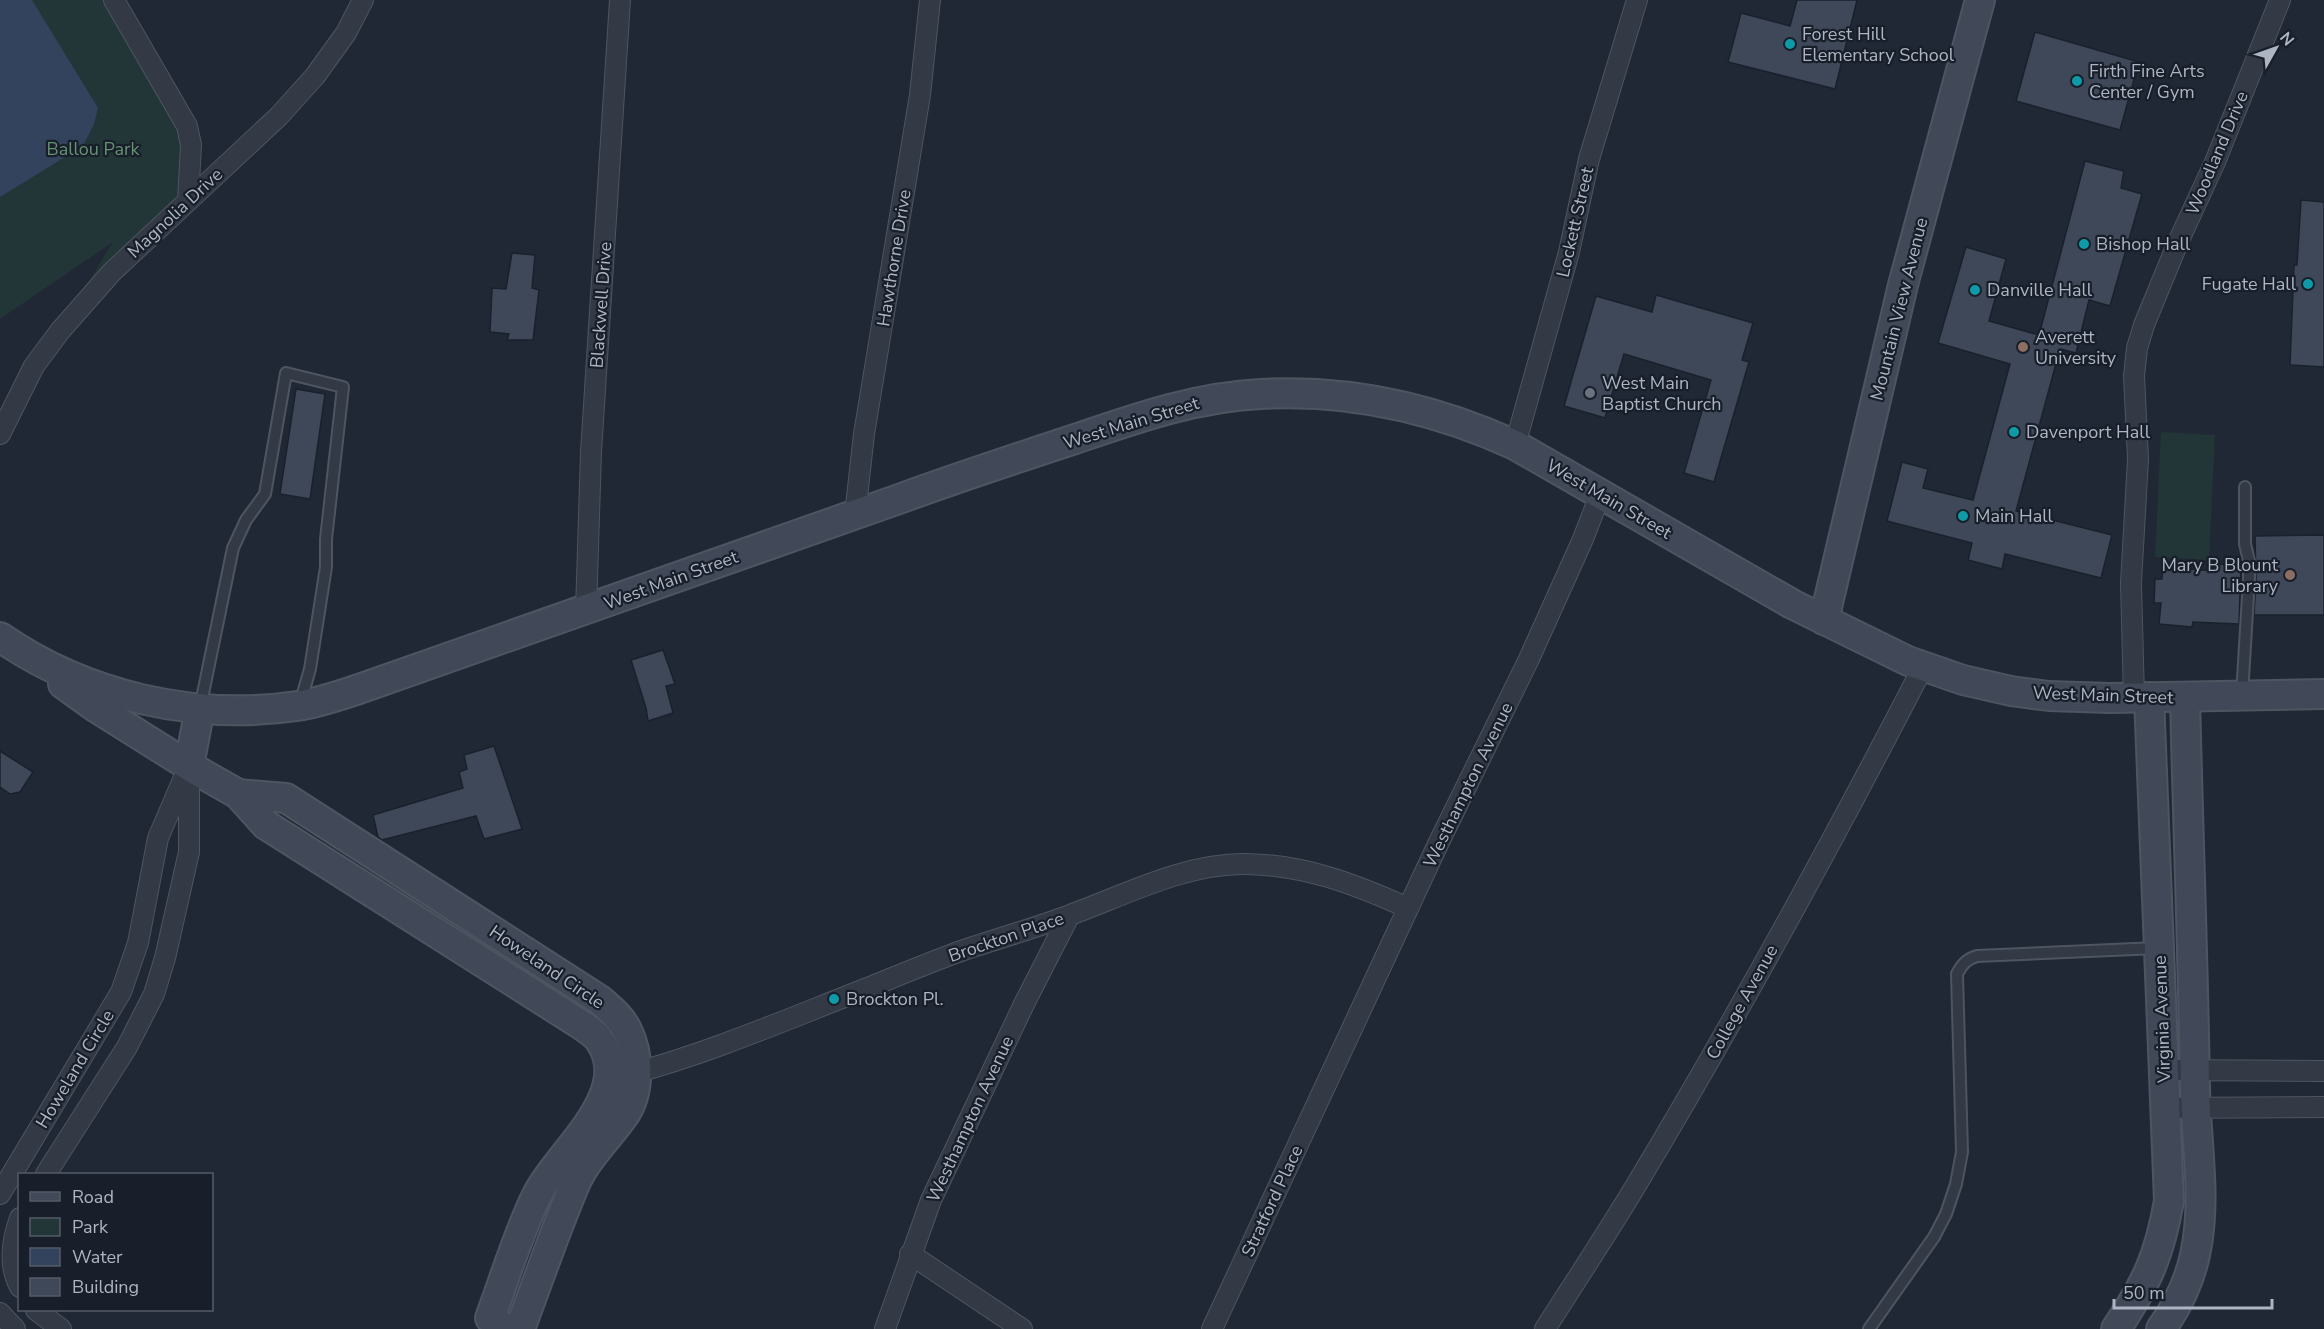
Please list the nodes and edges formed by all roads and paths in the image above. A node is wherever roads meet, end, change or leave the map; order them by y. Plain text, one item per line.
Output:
1 (114, 0) edge
2 (363, 0) edge
3 (620, 0) edge
4 (930, 0) edge
5 (1637, 0) edge
6 (1980, 0) edge
7 (2280, 0) edge
8 (188, 201) junction
9 (0, 434) edge
10 (1515, 445) junction
11 (2245, 487) dead end
12 (1600, 495) junction
13 (855, 515) junction
14 (585, 611) junction
15 (1824, 620) junction
16 (4, 640) edge
17 (1923, 667) junction
18 (2324, 694) edge
19 (2242, 696) junction
20 (2185, 697) junction
21 (2141, 698) junction
22 (299, 706) junction
23 (200, 708) junction
24 (189, 766) junction
25 (238, 794) junction
26 (440, 897) junction
27 (1408, 908) junction
28 (1069, 916) junction
29 (424, 925) junction
30 (2160, 948) junction
31 (130, 965) junction
32 (159, 978) junction
33 (2195, 1069) junction
34 (2164, 1070) junction
35 (2324, 1071) edge
36 (637, 1072) junction
37 (1331, 1073) joint
38 (72, 1076) junction
39 (610, 1079) junction
40 (99, 1092) junction
41 (2196, 1107) junction
42 (2324, 1107) edge
43 (2165, 1108) junction
44 (47, 1173) edge
45 (8, 1190) edge
46 (18, 1225) edge
47 (910, 1254) junction
48 (18, 1283) edge
49 (37, 1311) edge
50 (0, 1312) edge
51 (494, 1325) edge
52 (58, 1328) edge
53 (15, 1329) edge
54 (520, 1329) edge
55 (885, 1329) edge
56 (1023, 1329) edge
57 (1212, 1329) edge
58 (1545, 1329) edge
59 (1869, 1329) edge
60 (2116, 1329) edge
61 (2161, 1329) edge

1 - 8 street
2 - 8 street, Magnolia Drive
3 - 14 street, Blackwell Drive
4 - 13 street, Hawthorne Drive
5 - 10 street, Lockett Street
6 - 15 street, Mountain View Avenue
7 - 21 street, Woodland Drive
8 - 9 street, Magnolia Drive
10 - 12 street, West Main Street
10 - 13 street, West Main Street
11 - 19 lane
12 - 15 street, West Main Street
12 - 27 street, Westhampton Avenue
13 - 14 street, West Main Street
14 - 22 street, West Main Street
15 - 17 street, West Main Street
16 - 23 street, West Main Street
16 - 24 street
17 - 21 street, West Main Street
17 - 58 street, College Avenue
18 - 19 street, West Main Street
19 - 20 street, West Main Street
20 - 21 street, West Main Street
20 - 33 street, Virginia Avenue
21 - 30 street, Virginia Avenue
22 - 23 street, West Main Street
22 - 23 lane
23 - 24 street, Howeland Circle
24 - 25 street, Howeland Circle
24 - 31 street, Howeland Circle
24 - 32 street, Howeland Circle
25 - 26 street, Howeland Circle
25 - 29 street, Howeland Circle
26 - 29 street
26 - 36 street, Howeland Circle
27 - 28 street, Brockton Place
27 - 37 street, Westhampton Avenue
28 - 36 street, Brockton Place
28 - 47 street, Westhampton Avenue
29 - 39 street, Howeland Circle
30 - 34 street, Virginia Avenue
30 - 59 lane
31 - 32 street
31 - 38 street, Howeland Circle
32 - 40 street, Howeland Circle
33 - 34 street
33 - 35 street
33 - 41 street, Virginia Avenue
34 - 43 street, Virginia Avenue
36 - 39 street, Brockton Place
36 - 54 street, Howeland Circle
37 - 57 street, Stratford Place
38 - 40 street
38 - 45 street, Howeland Circle
39 - 51 street
40 - 44 street, Howeland Circle
41 - 42 street
41 - 43 street
41 - 61 street, Virginia Avenue
43 - 60 street, Virginia Avenue
46 - 48 street
47 - 55 street, Westhampton Avenue
47 - 56 street
49 - 52 street
50 - 53 street

